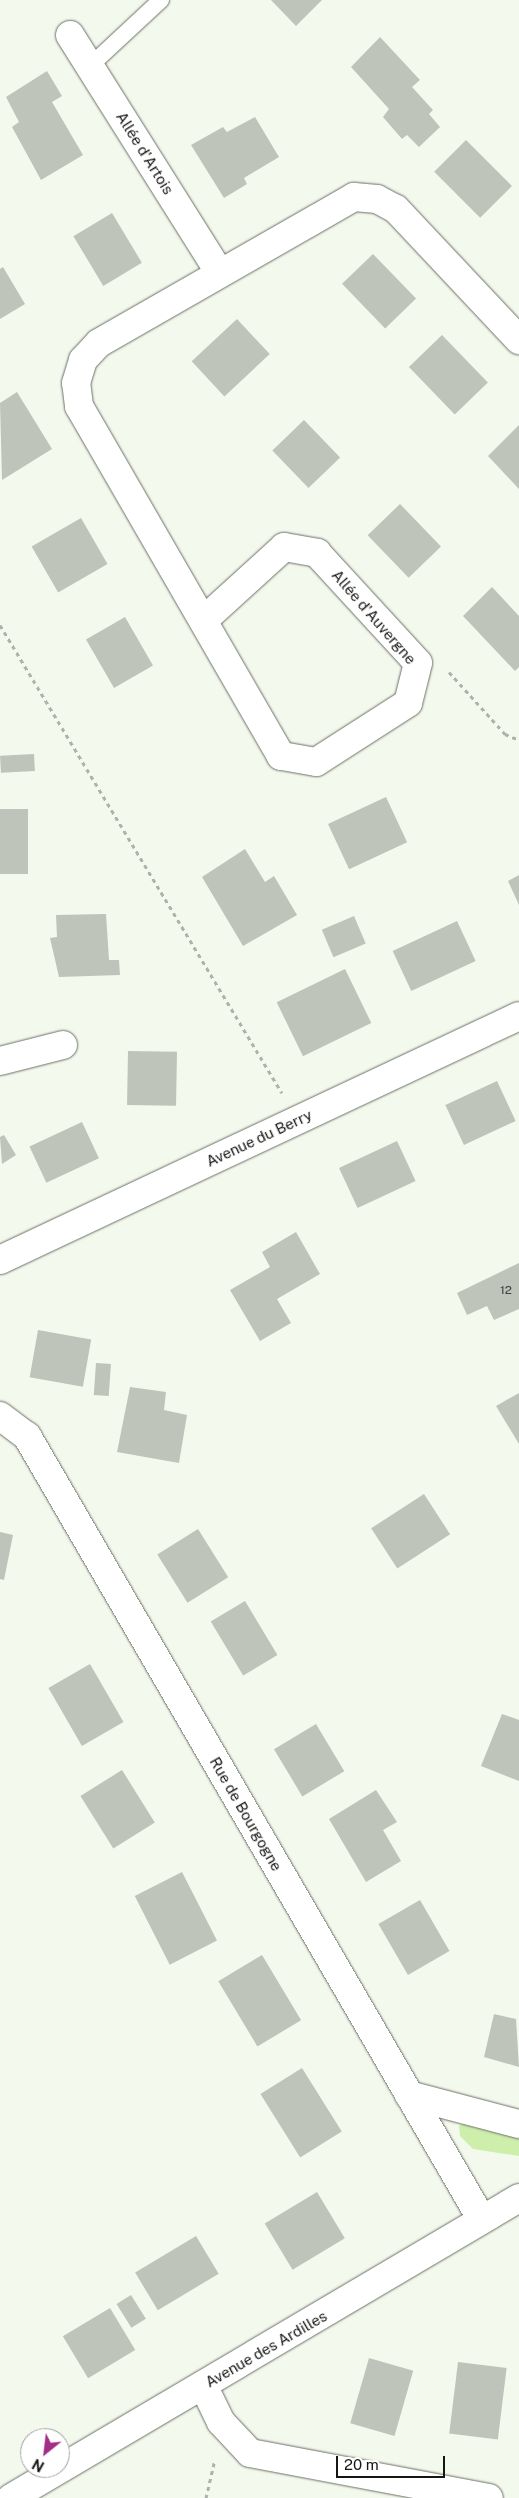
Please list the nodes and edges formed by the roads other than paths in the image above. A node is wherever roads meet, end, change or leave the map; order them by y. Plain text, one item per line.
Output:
1 (160, 0) edge
2 (70, 35) dead end
3 (90, 66) junction
4 (219, 272) junction
5 (519, 340) edge
6 (204, 618) junction
7 (519, 1016) edge
8 (64, 1045) dead end
9 (0, 1061) edge
10 (0, 1260) edge
11 (0, 1416) edge
12 (408, 2095) junction
13 (519, 2124) edge
14 (519, 2198) edge
15 (482, 2220) junction
16 (203, 2386) junction
17 (11, 2498) edge
18 (489, 2498) edge

1 - 3 lane
2 - 3 street, Allée d'Artois
3 - 4 street, Allée d'Artois
4 - 5 street, Allée d'Auvergne
4 - 6 street, Allée d'Auvergne
6 - 6 street, Allée d'Auvergne
7 - 10 street, Avenue du Berry
8 - 9 street
11 - 12 street, Rue de Bourgogne
12 - 13 street
12 - 15 street, Rue de Bourgogne
14 - 15 street, Avenue des Ardilles
15 - 16 street, Avenue des Ardilles
16 - 17 street, Avenue des Ardilles
16 - 18 street

